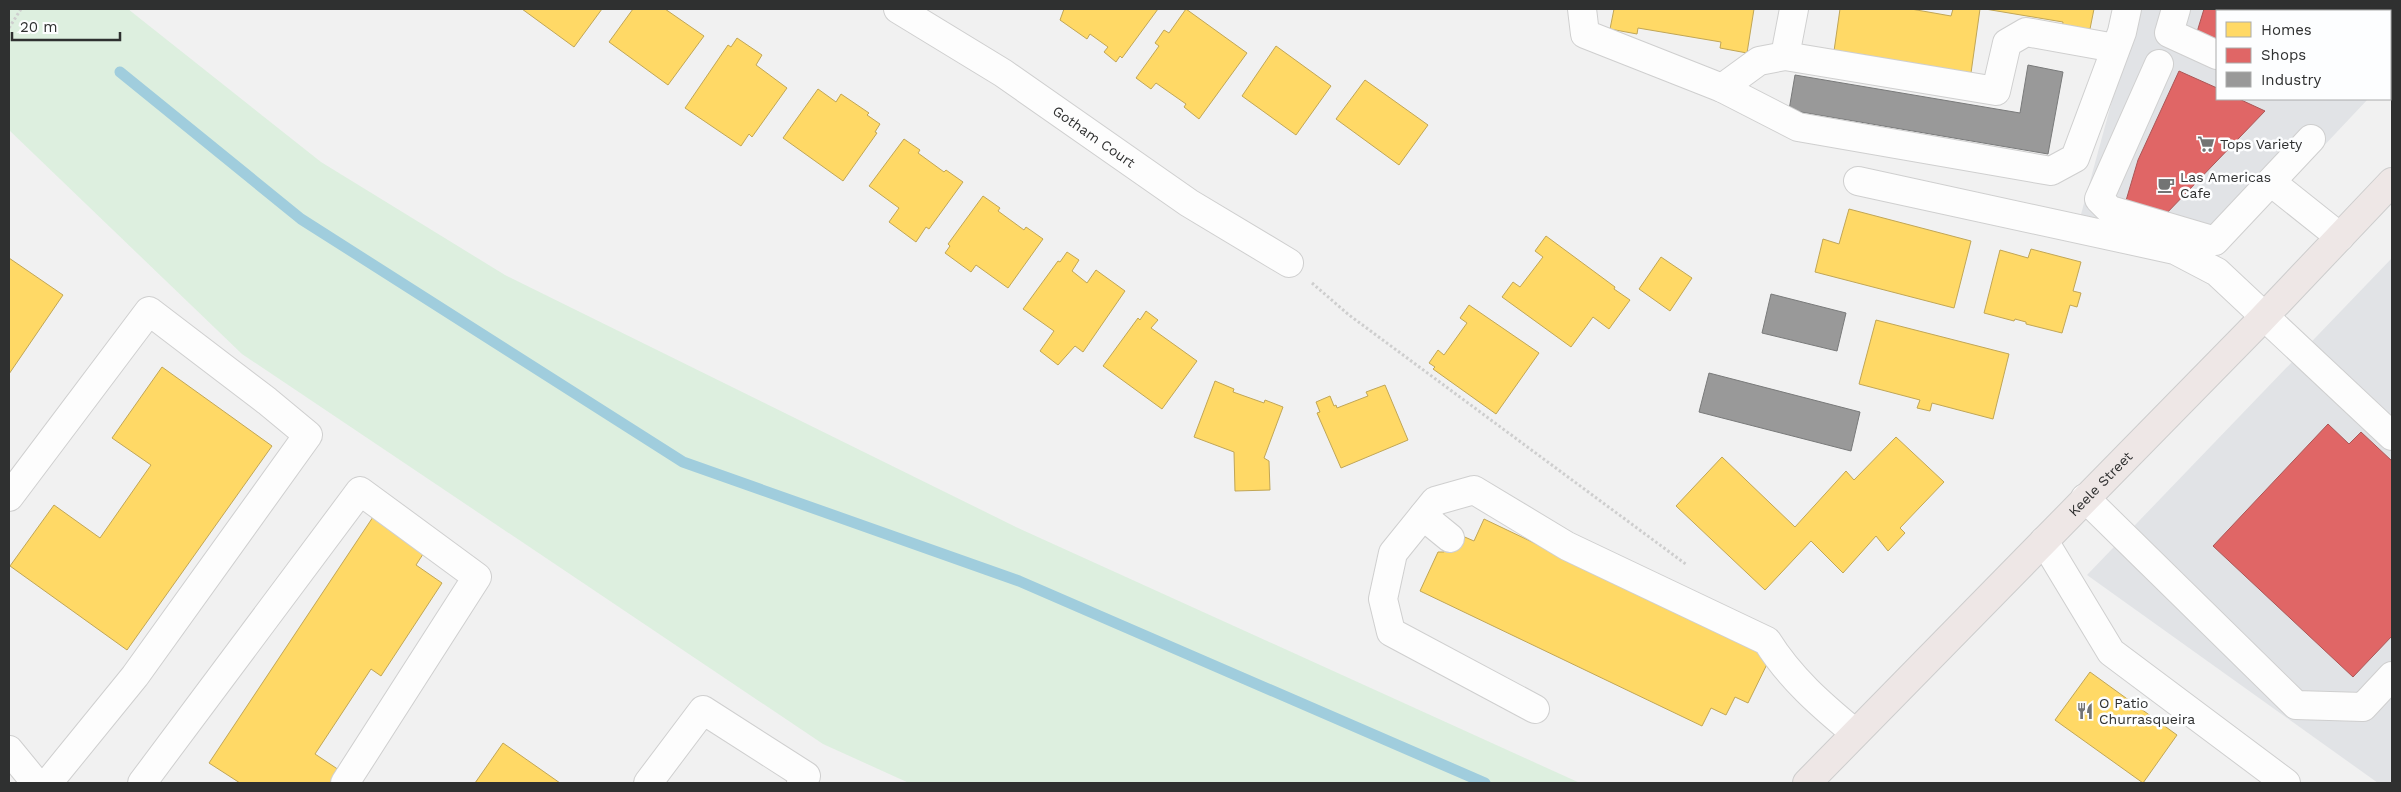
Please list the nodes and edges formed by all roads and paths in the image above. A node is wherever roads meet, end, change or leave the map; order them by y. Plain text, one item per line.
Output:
1 (21, 9) edge
2 (898, 9) edge
3 (1582, 9) edge
4 (1794, 9) edge
5 (2127, 9) edge
6 (2176, 9) edge
7 (9, 28) edge
8 (2115, 48) junction
9 (2216, 55) edge
10 (1785, 56) junction
11 (2159, 64) dead end
12 (1722, 88) junction
13 (2311, 139) dead end
14 (1858, 181) dead end
15 (2271, 182) junction
16 (2392, 182) edge
17 (2340, 236) junction
18 (2210, 253) junction
19 (1289, 263) joint
20 (2264, 316) junction
21 (2392, 436) edge
22 (9, 496) edge
23 (2085, 498) junction
24 (1423, 516) junction
25 (1450, 538) dead end
26 (2044, 541) junction
27 (1694, 570) dead end
28 (2392, 676) edge
29 (1535, 709) dead end
30 (1855, 733) junction
31 (9, 750) edge
32 (36, 783) edge
33 (48, 783) edge
34 (142, 783) edge
35 (345, 783) edge
36 (648, 783) edge
37 (801, 783) edge
38 (1807, 783) edge
39 (2286, 783) edge

1 - 7 path
2 - 19 street, Gotham Court
3 - 12 street
4 - 10 street
5 - 8 street
6 - 9 street
8 - 10 street
8 - 12 street
10 - 12 street
11 - 18 street
13 - 15 street
14 - 18 street
15 - 17 street
15 - 18 street
16 - 17 main road, Keele Street
17 - 20 main road, Keele Street
18 - 20 street
19 - 27 path
20 - 21 street
20 - 23 main road, Keele Street
22 - 33 street
23 - 26 main road, Keele Street
23 - 28 street
24 - 25 street
24 - 29 street
24 - 30 street
26 - 30 main road, Keele Street
26 - 39 street
30 - 38 main road, Keele Street
31 - 32 street
34 - 35 street
36 - 37 street

